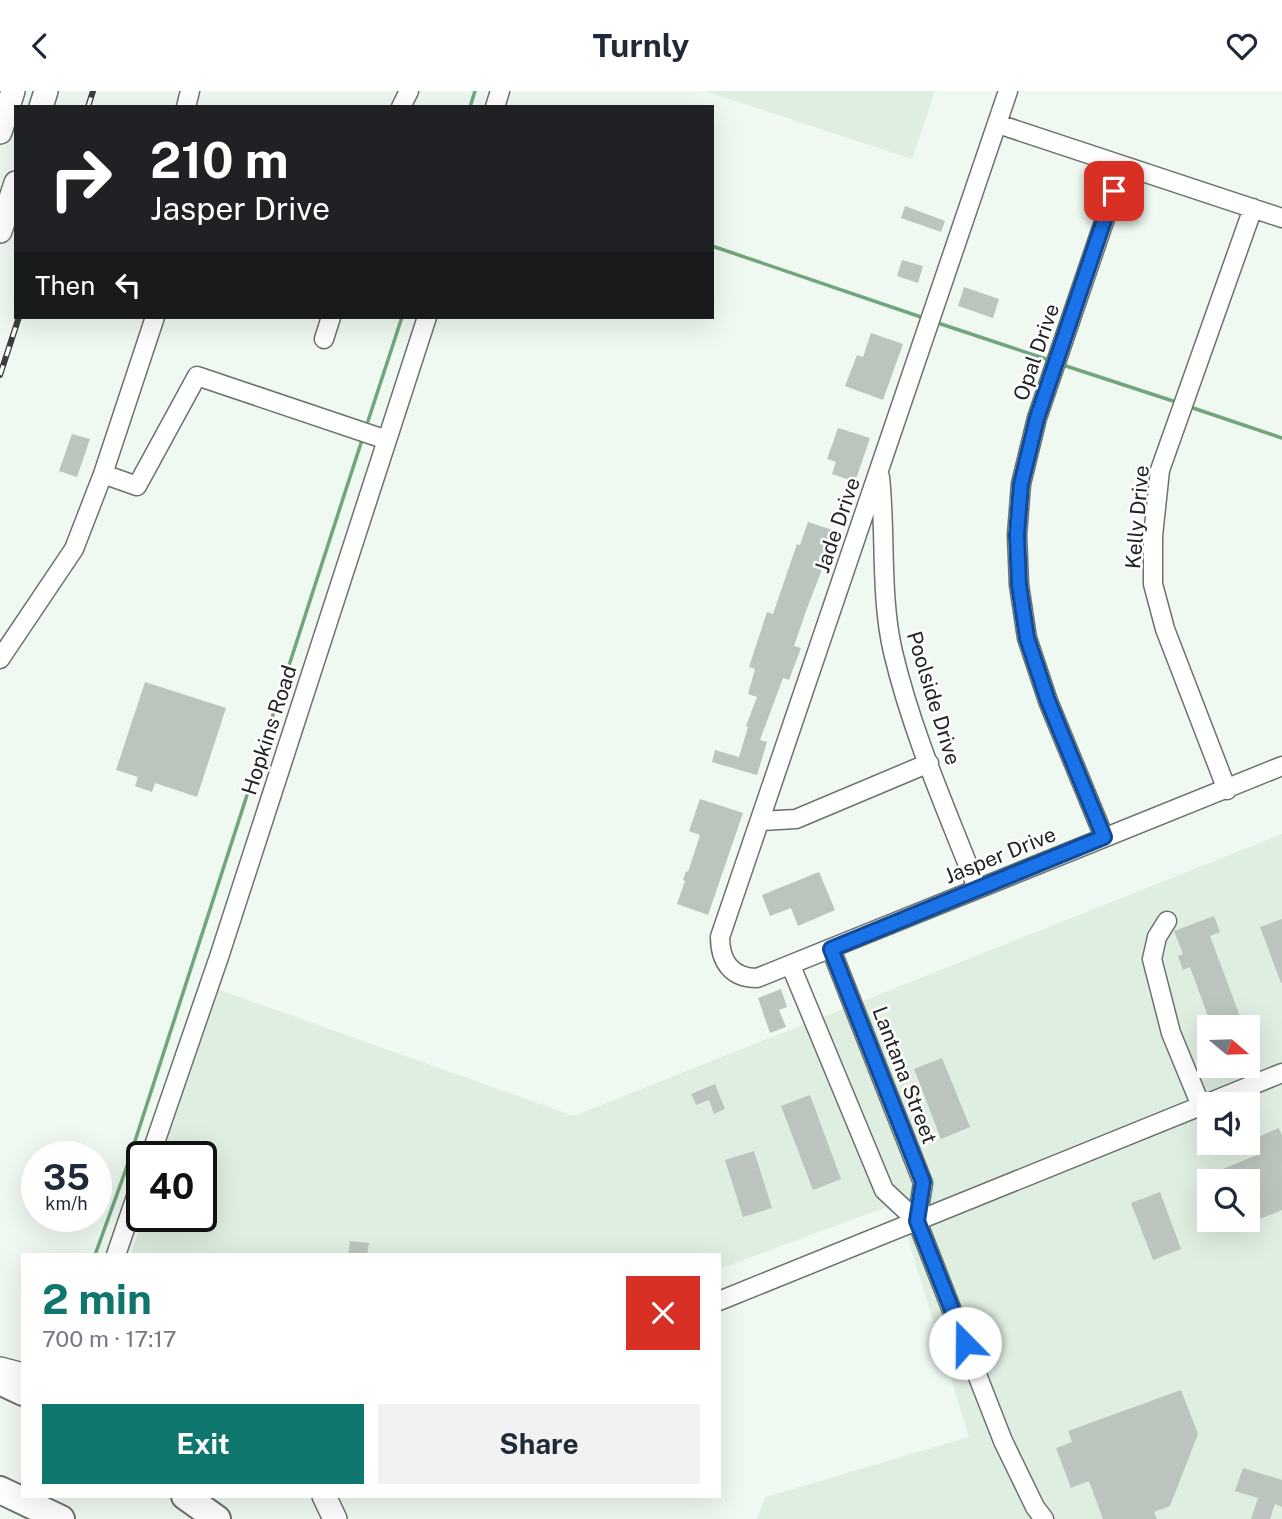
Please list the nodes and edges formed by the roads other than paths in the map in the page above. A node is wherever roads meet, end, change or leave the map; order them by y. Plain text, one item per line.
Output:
1 (13, 91) edge
2 (1007, 91) edge
3 (998, 124) junction
4 (0, 132) edge
5 (1122, 166) junction
6 (14, 189) edge
7 (1253, 208) junction
8 (1282, 218) edge
9 (0, 231) edge
10 (154, 319) edge
11 (330, 319) edge
12 (426, 319) edge
13 (324, 339) dead end
14 (387, 440) junction
15 (879, 472) junction
16 (103, 474) junction
17 (0, 659) edge
18 (929, 763) junction
19 (1282, 766) edge
20 (1227, 790) junction
21 (760, 821) junction
22 (1104, 837) junction
23 (977, 888) junction
24 (1167, 921) dead end
25 (831, 949) junction
26 (791, 966) junction
27 (734, 971) joint
28 (1282, 1073) edge
29 (1235, 1092) edge
30 (1197, 1096) edge
31 (1197, 1108) edge
32 (156, 1141) edge
33 (917, 1221) junction
34 (126, 1226) edge
35 (117, 1253) edge
36 (721, 1299) edge
37 (0, 1369) edge
38 (21, 1374) edge
39 (0, 1381) edge
40 (21, 1391) edge
41 (0, 1490) edge
42 (188, 1498) edge
43 (325, 1498) edge
44 (61, 1519) edge
45 (216, 1519) edge
46 (335, 1519) edge
47 (1044, 1519) edge

1 - 4 main road
2 - 3 street, Jade Drive
3 - 5 street
3 - 15 street, Jade Drive
5 - 7 street
5 - 22 street, Opal Drive
6 - 9 main road
7 - 8 street
7 - 20 street, Kelly Drive
10 - 16 street
11 - 13 street
12 - 14 street, Hopkins Road
14 - 16 street
14 - 32 street, Hopkins Road
15 - 18 street, Poolside Drive
15 - 21 street, Jade Drive
16 - 17 street
18 - 21 street
18 - 23 street, Poolside Drive
19 - 20 street, Jasper Drive
20 - 22 street, Jasper Drive
21 - 27 street, Jade Drive
22 - 23 street, Jasper Drive
23 - 25 street, Jasper Drive
24 - 30 street
25 - 26 street, Jasper Drive
25 - 33 street, Lantana Street
26 - 27 street, Jasper Drive
26 - 33 street
28 - 29 street
31 - 33 street
33 - 36 street
33 - 47 street
34 - 35 street
37 - 38 main road
39 - 40 highway
41 - 44 highway
42 - 45 highway
43 - 46 main road

